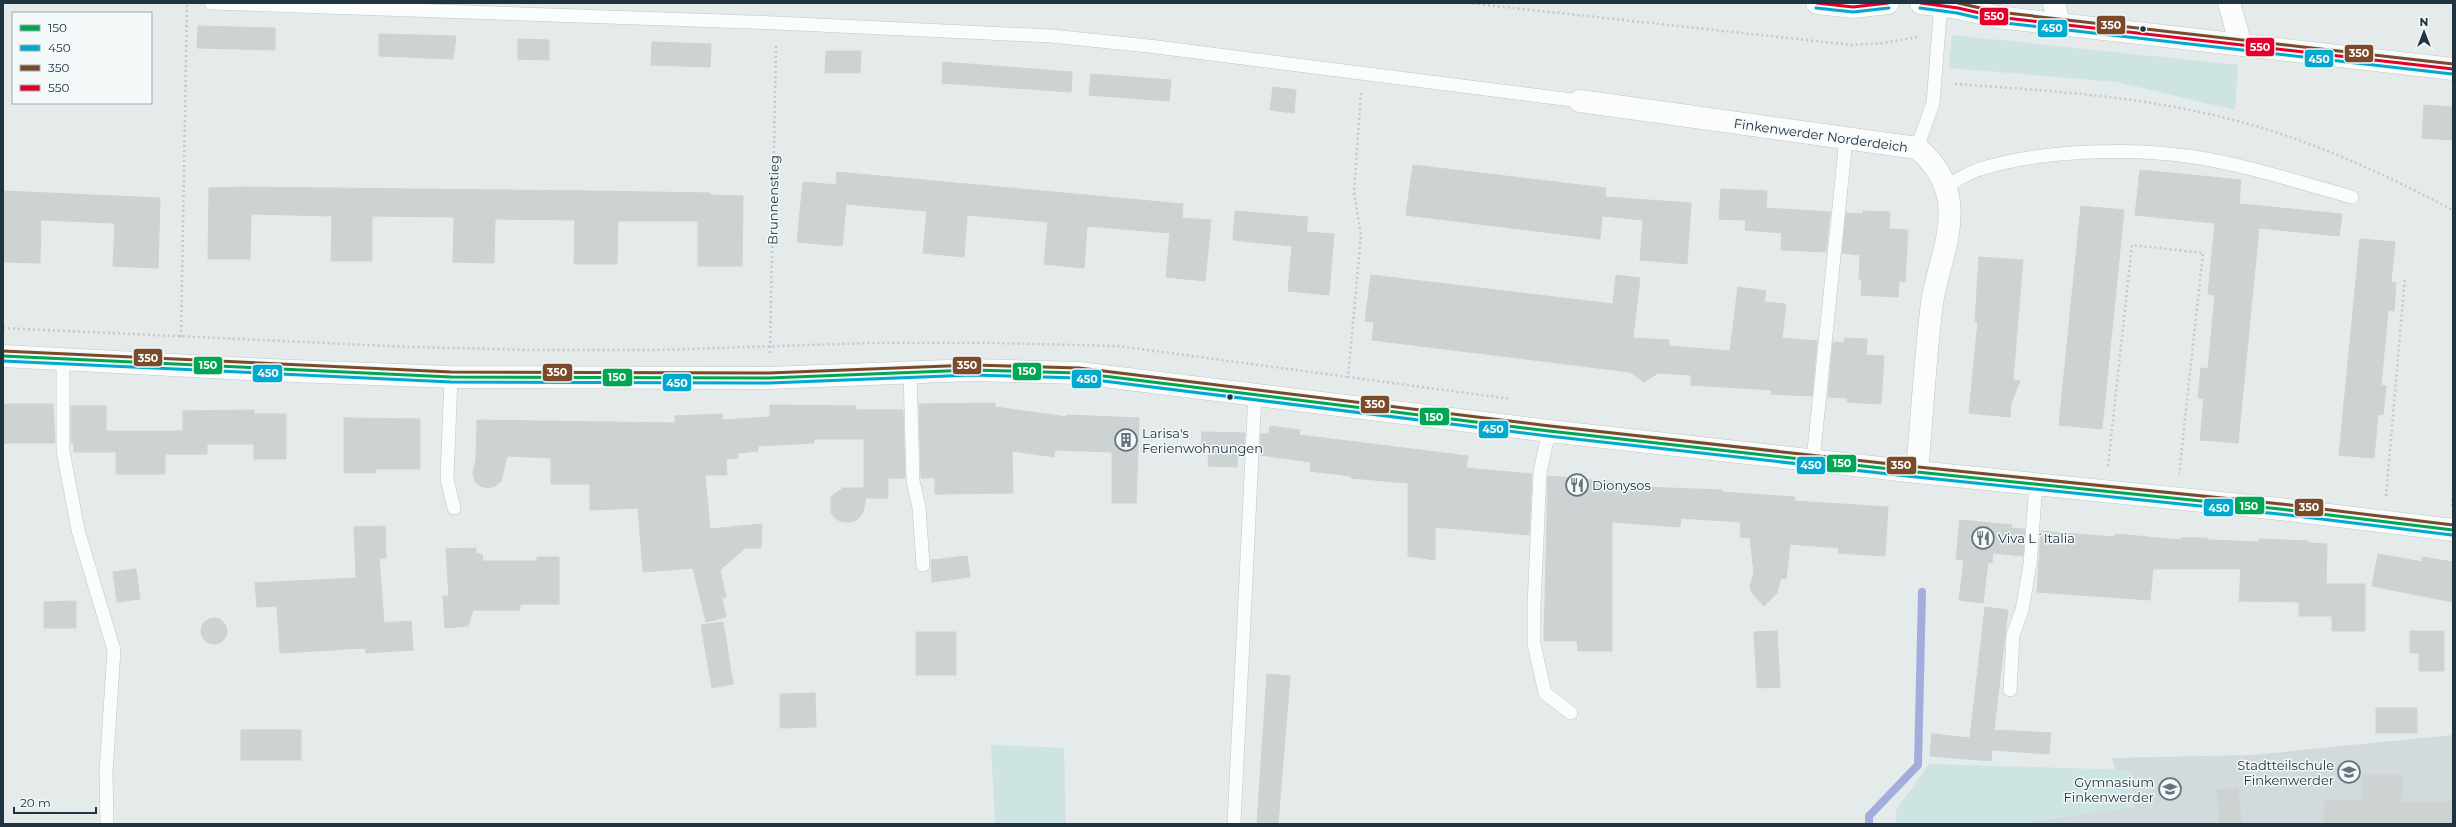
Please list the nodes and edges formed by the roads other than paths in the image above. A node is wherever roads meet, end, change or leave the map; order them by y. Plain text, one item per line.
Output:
1 (211, 3) edge
2 (1817, 3) edge
3 (1888, 3) edge
4 (2054, 3) edge
5 (2229, 3) edge
6 (1934, 4) edge
7 (2060, 24) junction
8 (2241, 44) junction
9 (2453, 69) edge
10 (1580, 102) joint
11 (1846, 139) junction
12 (1917, 148) junction
13 (1945, 187) junction
14 (2352, 197) dead end
15 (3, 356) edge
16 (63, 359) junction
17 (910, 372) junction
18 (451, 377) junction
19 (1255, 394) junction
20 (1549, 431) junction
21 (1813, 460) junction
22 (1918, 472) junction
23 (2036, 484) junction
24 (454, 508) dead end
25 (2453, 530) edge
26 (923, 565) dead end
27 (2010, 690) dead end
28 (1571, 712) dead end
29 (107, 824) edge
30 (1234, 824) edge

1 - 10 lane
2 - 3 street
4 - 7 street
5 - 8 street
6 - 7 street
6 - 12 lane
7 - 8 street
8 - 9 street
10 - 11 street, Finkenwerder Norderdeich
11 - 12 street, Finkenwerder Norderdeich
11 - 21 lane
12 - 13 street, Finkenwerder Norderdeich
13 - 14 lane
13 - 22 street, Finkenwerder Norderdeich
15 - 16 street
16 - 18 street
16 - 29 lane
17 - 18 street
17 - 19 street
17 - 26 lane
18 - 24 lane
19 - 20 street
19 - 30 lane
20 - 21 street
20 - 28 lane
21 - 22 street
22 - 23 street
23 - 25 street
23 - 27 lane

